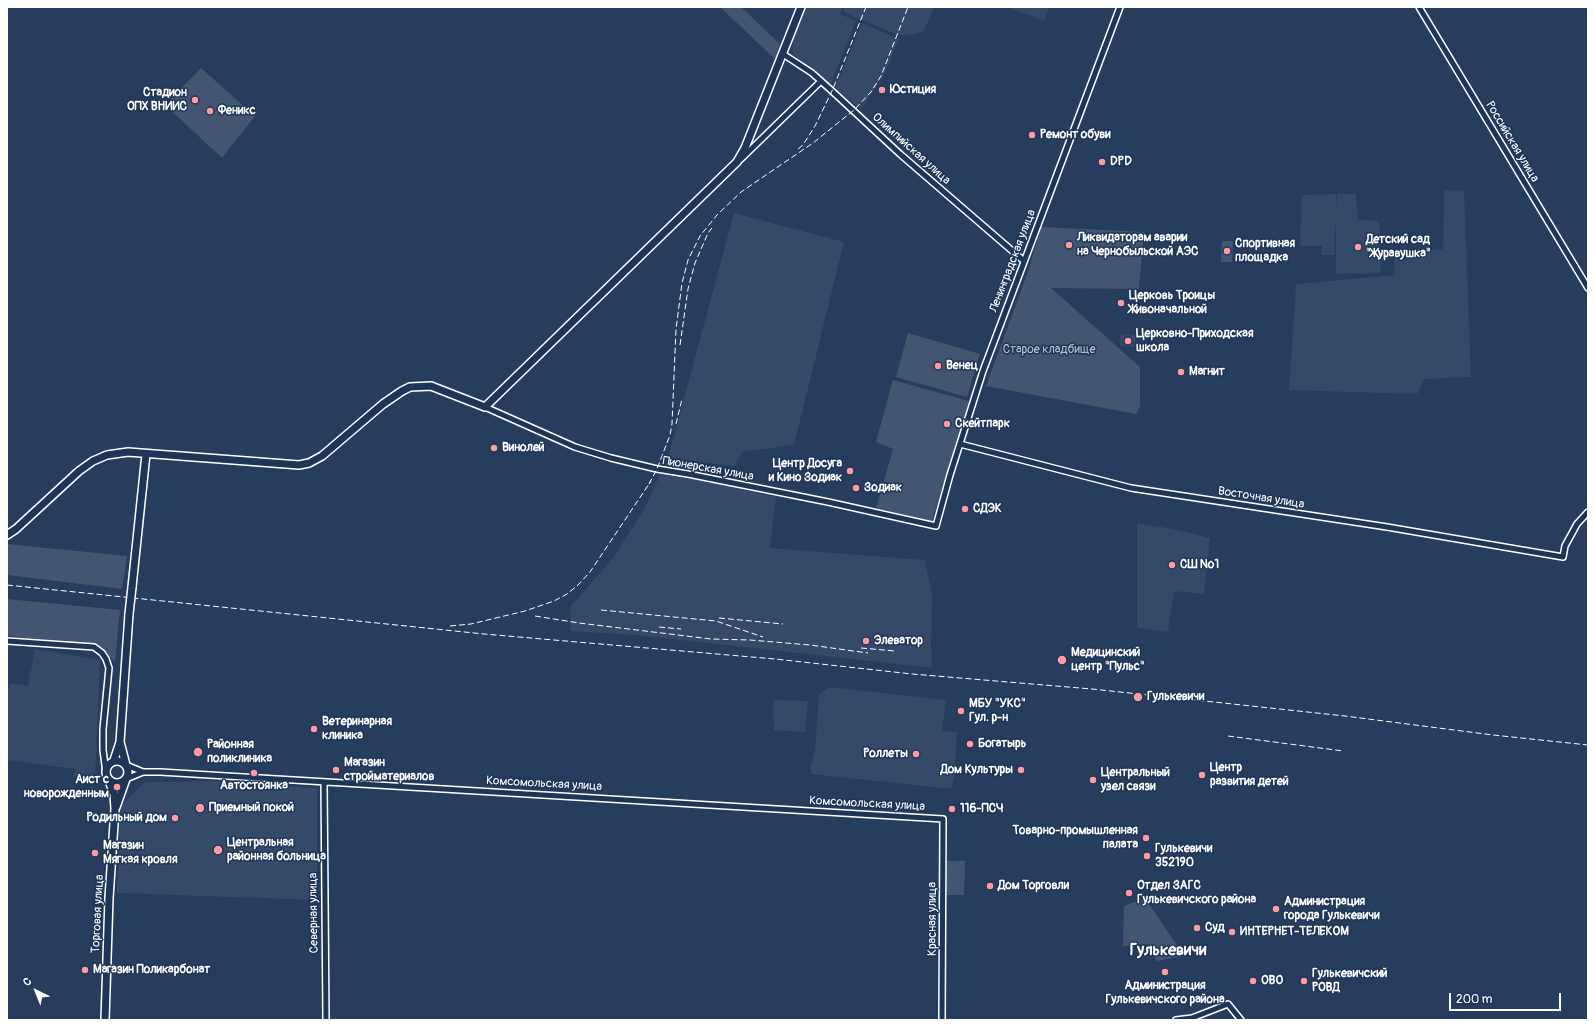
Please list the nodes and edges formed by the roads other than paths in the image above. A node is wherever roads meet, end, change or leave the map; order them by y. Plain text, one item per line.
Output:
1 (801, 7) edge
2 (1120, 7) edge
3 (1419, 7) edge
4 (783, 54) junction
5 (821, 81) junction
6 (737, 162) junction
7 (1024, 261) junction
8 (1588, 288) edge
9 (485, 407) junction
10 (960, 444) junction
11 (146, 454) junction
12 (1588, 512) edge
13 (936, 526) joint
14 (7, 535) edge
15 (7, 641) edge
16 (120, 742) junction
17 (103, 750) junction
18 (114, 760) junction
19 (126, 765) junction
20 (143, 772) junction
21 (107, 776) junction
22 (126, 779) junction
23 (324, 782) junction
24 (115, 809) junction
25 (943, 819) joint
26 (105, 1020) edge
27 (326, 1020) edge
28 (942, 1020) edge
29 (1176, 1020) edge
30 (1241, 1020) edge

1 - 4 main road
2 - 7 street, Ленинградская улица
3 - 8 street, Российская улица
4 - 5 street, Олимпийская улица
4 - 6 main road
5 - 6 street
5 - 7 street, Олимпийская улица
6 - 9 main road
7 - 10 street, Ленинградская улица
9 - 11 main road
9 - 13 street, Пионерская улица
10 - 12 street, Восточная улица
10 - 13 street, Ленинградская улица
11 - 14 main road
11 - 16 main road, bridge
15 - 17 street
16 - 18 main road
16 - 19 main road
17 - 18 street
17 - 21 street
18 - 19 main road
18 - 21 main road
19 - 20 street, Комсомольская улица
19 - 22 main road
20 - 22 street, Комсомольская улица
20 - 23 street, Комсомольская улица
21 - 22 main road
21 - 24 main road, Торговая улица
22 - 24 main road, Торговая улица
23 - 25 street, Комсомольская улица
23 - 27 street, Северная улица
24 - 26 main road, Торговая улица
25 - 28 street, Красная улица
29 - 30 street

